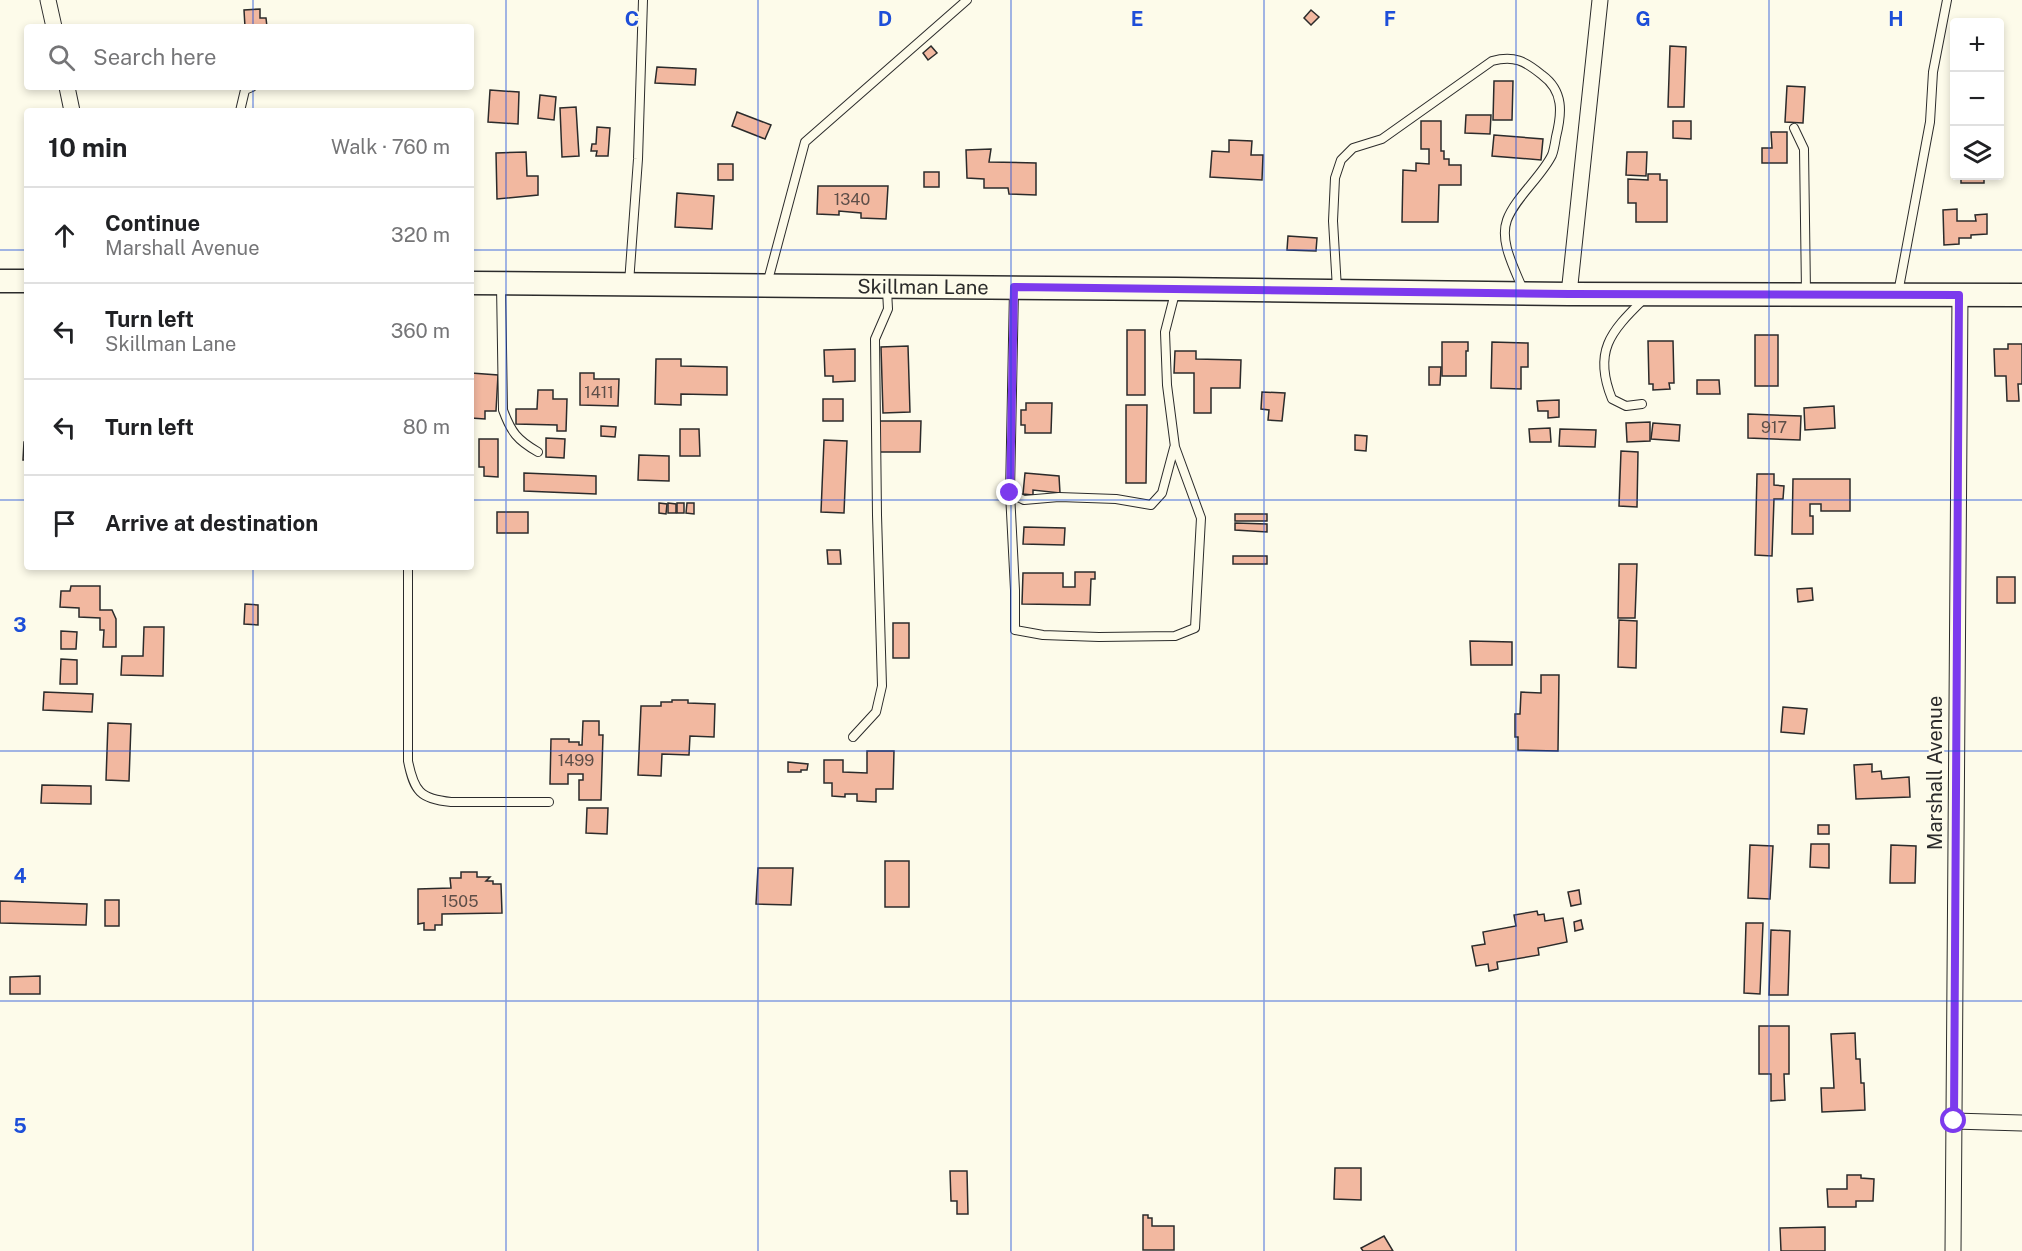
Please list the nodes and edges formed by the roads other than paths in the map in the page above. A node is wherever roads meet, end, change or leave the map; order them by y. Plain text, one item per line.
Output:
1 (48, 0) edge
2 (643, 0) edge
3 (967, 0) edge
4 (1600, 0) edge
5 (1947, 0) edge
6 (53, 24) edge
7 (68, 90) edge
8 (244, 90) edge
9 (71, 108) edge
10 (241, 108) edge
11 (1794, 128) dead end
12 (0, 281) edge
13 (24, 281) edge
14 (474, 283) edge
15 (501, 283) junction
16 (629, 285) junction
17 (766, 285) junction
18 (887, 286) junction
19 (1014, 287) junction
20 (1176, 289) junction
21 (1337, 291) junction
22 (1524, 294) junction
23 (1569, 294) junction
24 (1806, 294) junction
25 (1648, 295) junction
26 (1898, 295) junction
27 (1959, 295) junction
28 (2022, 295) edge
29 (1642, 404) dead end
30 (1175, 447) junction
31 (537, 452) dead end
32 (1010, 493) junction
33 (408, 570) edge
34 (852, 737) dead end
35 (549, 801) dead end
36 (1954, 1121) junction
37 (2022, 1123) edge
38 (1953, 1251) edge

1 - 6 street
2 - 16 lane
3 - 17 lane
4 - 23 street
5 - 26 lane
7 - 9 street
8 - 10 lane
11 - 24 lane
12 - 13 street
14 - 15 street, Skillman Lane
15 - 16 street, Skillman Lane
15 - 31 lane
16 - 17 street, Skillman Lane
17 - 18 street, Skillman Lane
18 - 19 street, Skillman Lane
18 - 34 lane
19 - 20 street, Skillman Lane
19 - 32 lane
20 - 21 street, Skillman Lane
20 - 30 lane
21 - 22 street, Skillman Lane
21 - 22 lane
22 - 23 street, Skillman Lane
23 - 25 street, Skillman Lane
24 - 25 street, Skillman Lane
24 - 26 street, Skillman Lane
25 - 29 lane
26 - 27 street, Skillman Lane
27 - 28 street, Skillman Lane
27 - 36 street, Marshall Avenue
30 - 32 lane
30 - 32 lane
33 - 35 lane
36 - 37 street
36 - 38 street, Marshall Avenue

